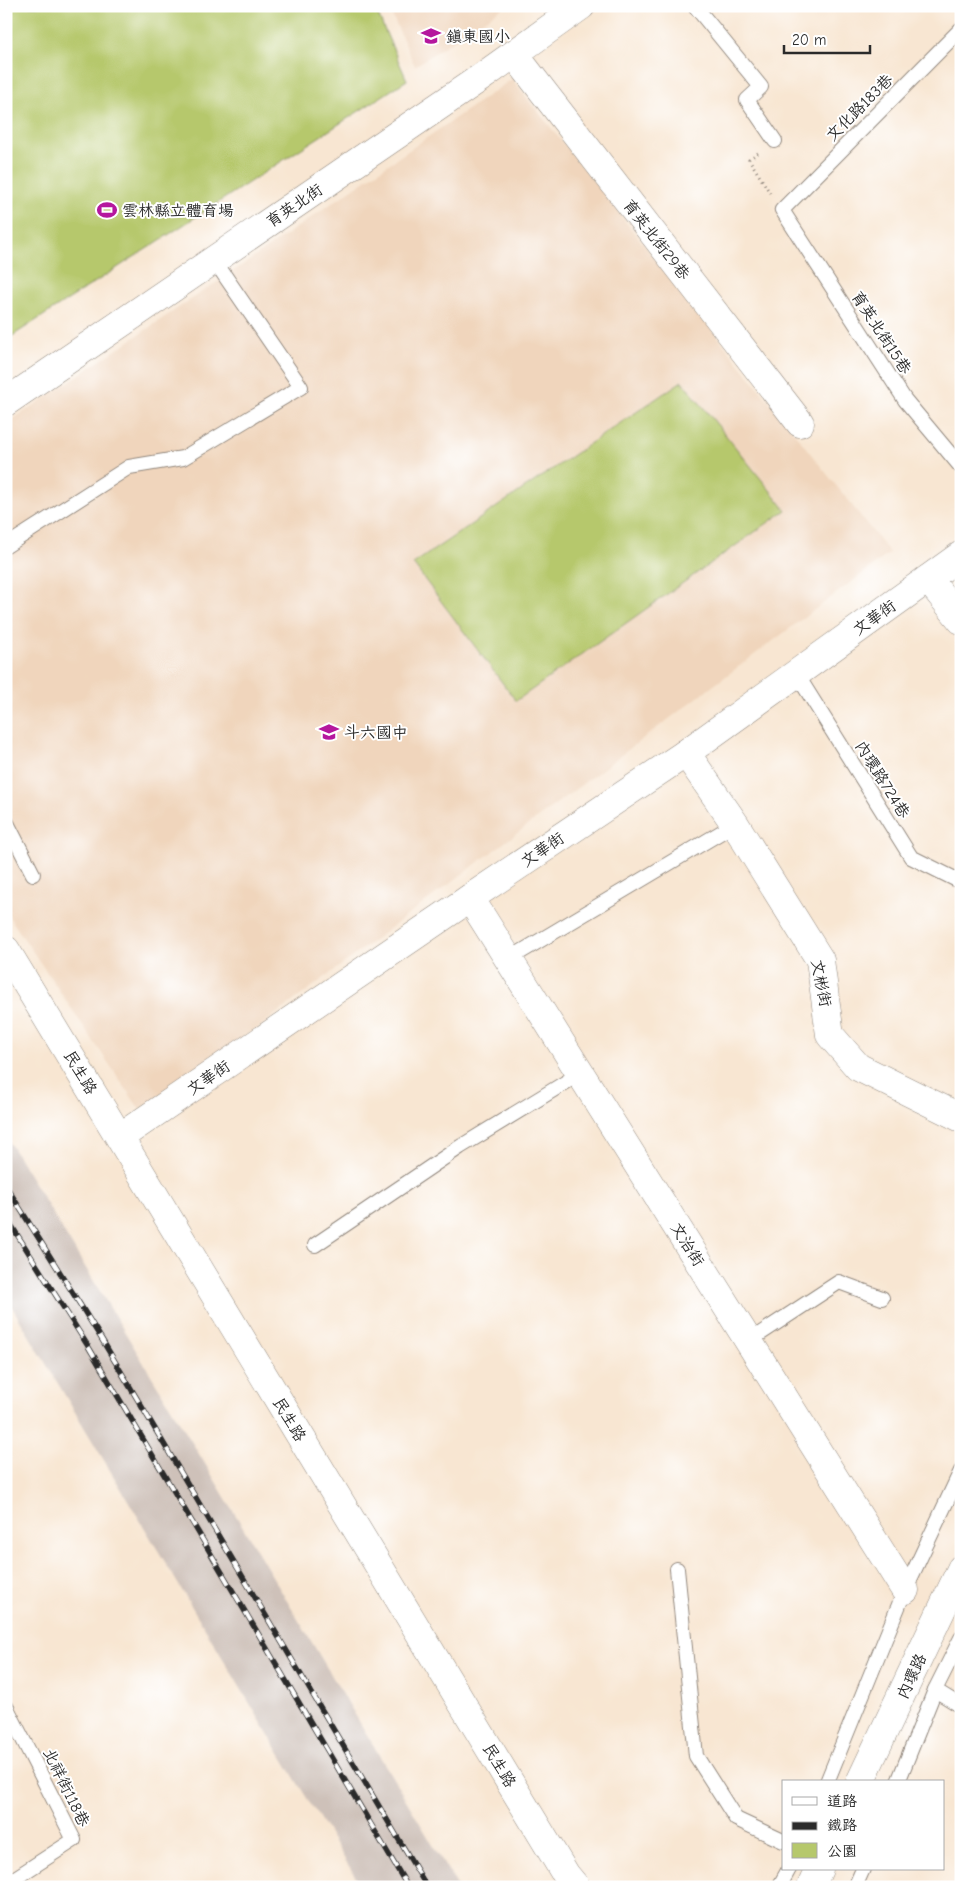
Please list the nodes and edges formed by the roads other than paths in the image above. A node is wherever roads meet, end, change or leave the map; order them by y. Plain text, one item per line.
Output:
1 (581, 6) edge
2 (694, 6) edge
3 (961, 29) edge
4 (514, 54) junction
5 (775, 141) road end
6 (782, 210) joint
7 (214, 260) junction
8 (6, 402) edge
9 (800, 423) dead end
10 (961, 467) edge
11 (6, 546) edge
12 (961, 555) edge
13 (928, 579) junction
14 (961, 620) edge
15 (796, 673) junction
16 (686, 753) junction
17 (6, 821) edge
18 (735, 824) junction
19 (33, 874) dead end
20 (961, 882) edge
21 (470, 898) junction
22 (6, 950) edge
23 (508, 958) junction
24 (581, 1073) junction
25 (961, 1118) edge
26 (120, 1137) junction
27 (315, 1245) dead end
28 (882, 1298) dead end
29 (749, 1341) junction
30 (961, 1471) edge
31 (677, 1569) dead end
32 (961, 1569) edge
33 (905, 1590) junction
34 (961, 1638) edge
35 (935, 1690) junction
36 (6, 1706) edge
37 (961, 1706) edge
38 (828, 1780) edge
39 (861, 1780) edge
40 (899, 1780) edge
41 (782, 1841) edge
42 (788, 1870) edge
43 (819, 1870) edge
44 (863, 1870) edge
45 (6, 1884) edge
46 (576, 1887) edge
47 (779, 1887) edge
48 (811, 1887) edge
49 (856, 1887) edge

1 - 4 street, 育英北街
2 - 5 lane
3 - 6 lane, 文化路183巷
4 - 7 street, 育英北街
4 - 9 street, 育英北街29巷
6 - 10 lane, 育英北街15巷
7 - 8 street, 育英北街
7 - 11 lane
12 - 13 street, 文華街
13 - 14 street
13 - 15 street, 文華街
15 - 16 street, 文華街
15 - 20 lane, 內環路724巷
16 - 18 street, 文彬街
16 - 21 street, 文華街
17 - 19 lane
18 - 23 lane
18 - 25 street, 文彬街
21 - 23 street, 文治街
21 - 26 street, 文華街
22 - 26 street, 民生路
23 - 24 street, 文治街
24 - 27 lane
24 - 29 street, 文治街
26 - 46 street, 民生路
28 - 29 lane
29 - 33 street, 文治街
30 - 33 lane
31 - 41 lane
32 - 39 street, 內環路
33 - 38 lane
34 - 35 lane
35 - 37 lane
35 - 40 lane
36 - 45 lane, 北祥街118巷
42 - 47 lane
43 - 48 street
44 - 49 lane

